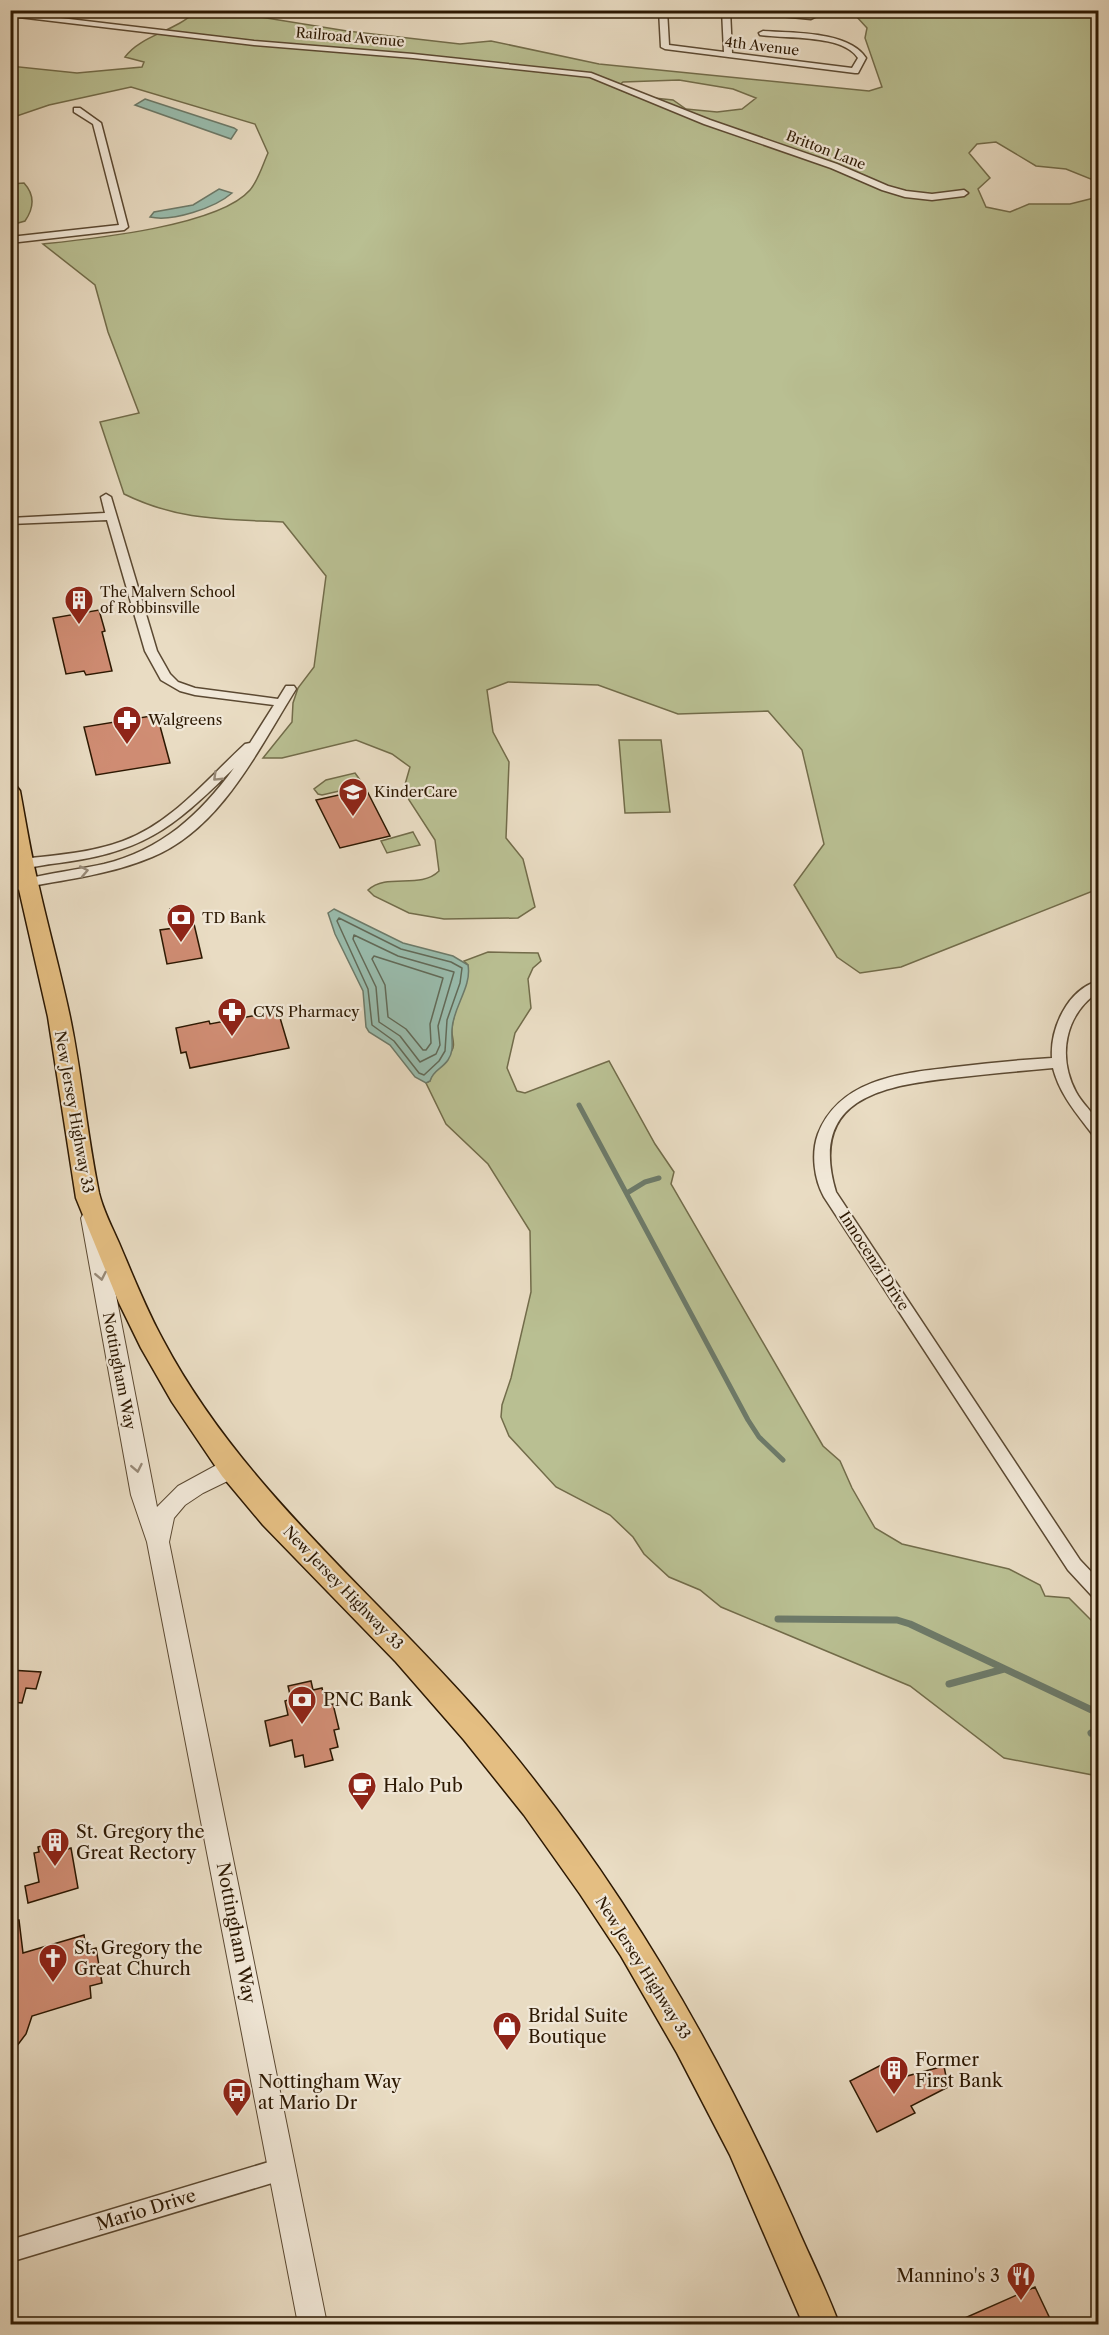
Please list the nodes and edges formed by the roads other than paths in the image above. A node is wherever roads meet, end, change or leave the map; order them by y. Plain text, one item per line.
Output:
1 (663, 10) edge
2 (726, 10) edge
3 (757, 11) edge
4 (10, 14) edge
5 (811, 17) dead end
6 (763, 33) junction
7 (759, 44) dead end
8 (728, 55) junction
9 (77, 110) dead end
10 (681, 112) joint
11 (964, 193) dead end
12 (122, 220) junction
13 (10, 232) edge
14 (10, 240) edge
15 (106, 497) dead end
16 (111, 516) junction
17 (10, 521) edge
18 (290, 689) dead end
19 (281, 703) junction
20 (260, 737) junction
21 (10, 791) edge
22 (18, 874) edge
23 (1098, 986) edge
24 (1058, 1063) junction
25 (1098, 1131) edge
26 (88, 1198) junction
27 (232, 1468) junction
28 (158, 1542) junction
29 (1098, 1591) edge
30 (282, 2169) junction
31 (10, 2251) edge
32 (313, 2325) edge
33 (821, 2325) edge

1 - 8 street, 4th Avenue
2 - 8 street
3 - 5 street
3 - 6 street
4 - 10 street, Railroad Avenue
6 - 7 street
6 - 8 street, 4th Avenue
9 - 12 street
10 - 11 street, Britton Lane
12 - 13 street
12 - 14 street
15 - 16 street
16 - 17 street
16 - 19 street
18 - 19 street
19 - 20 street
20 -> 22 street
22 -> 20 street
21 - 22 main road, New Jersey Highway 33
22 - 26 main road, New Jersey Highway 33
23 - 24 street
24 - 25 street
24 - 29 street, Innocenzi Drive
26 - 27 main road, New Jersey Highway 33
26 -> 28 street, Nottingham Way
27 - 28 street, Nottingham Way
27 - 33 main road, New Jersey Highway 33
28 - 30 street, Nottingham Way
30 - 31 street, Mario Drive
30 - 32 street, Nottingham Way

